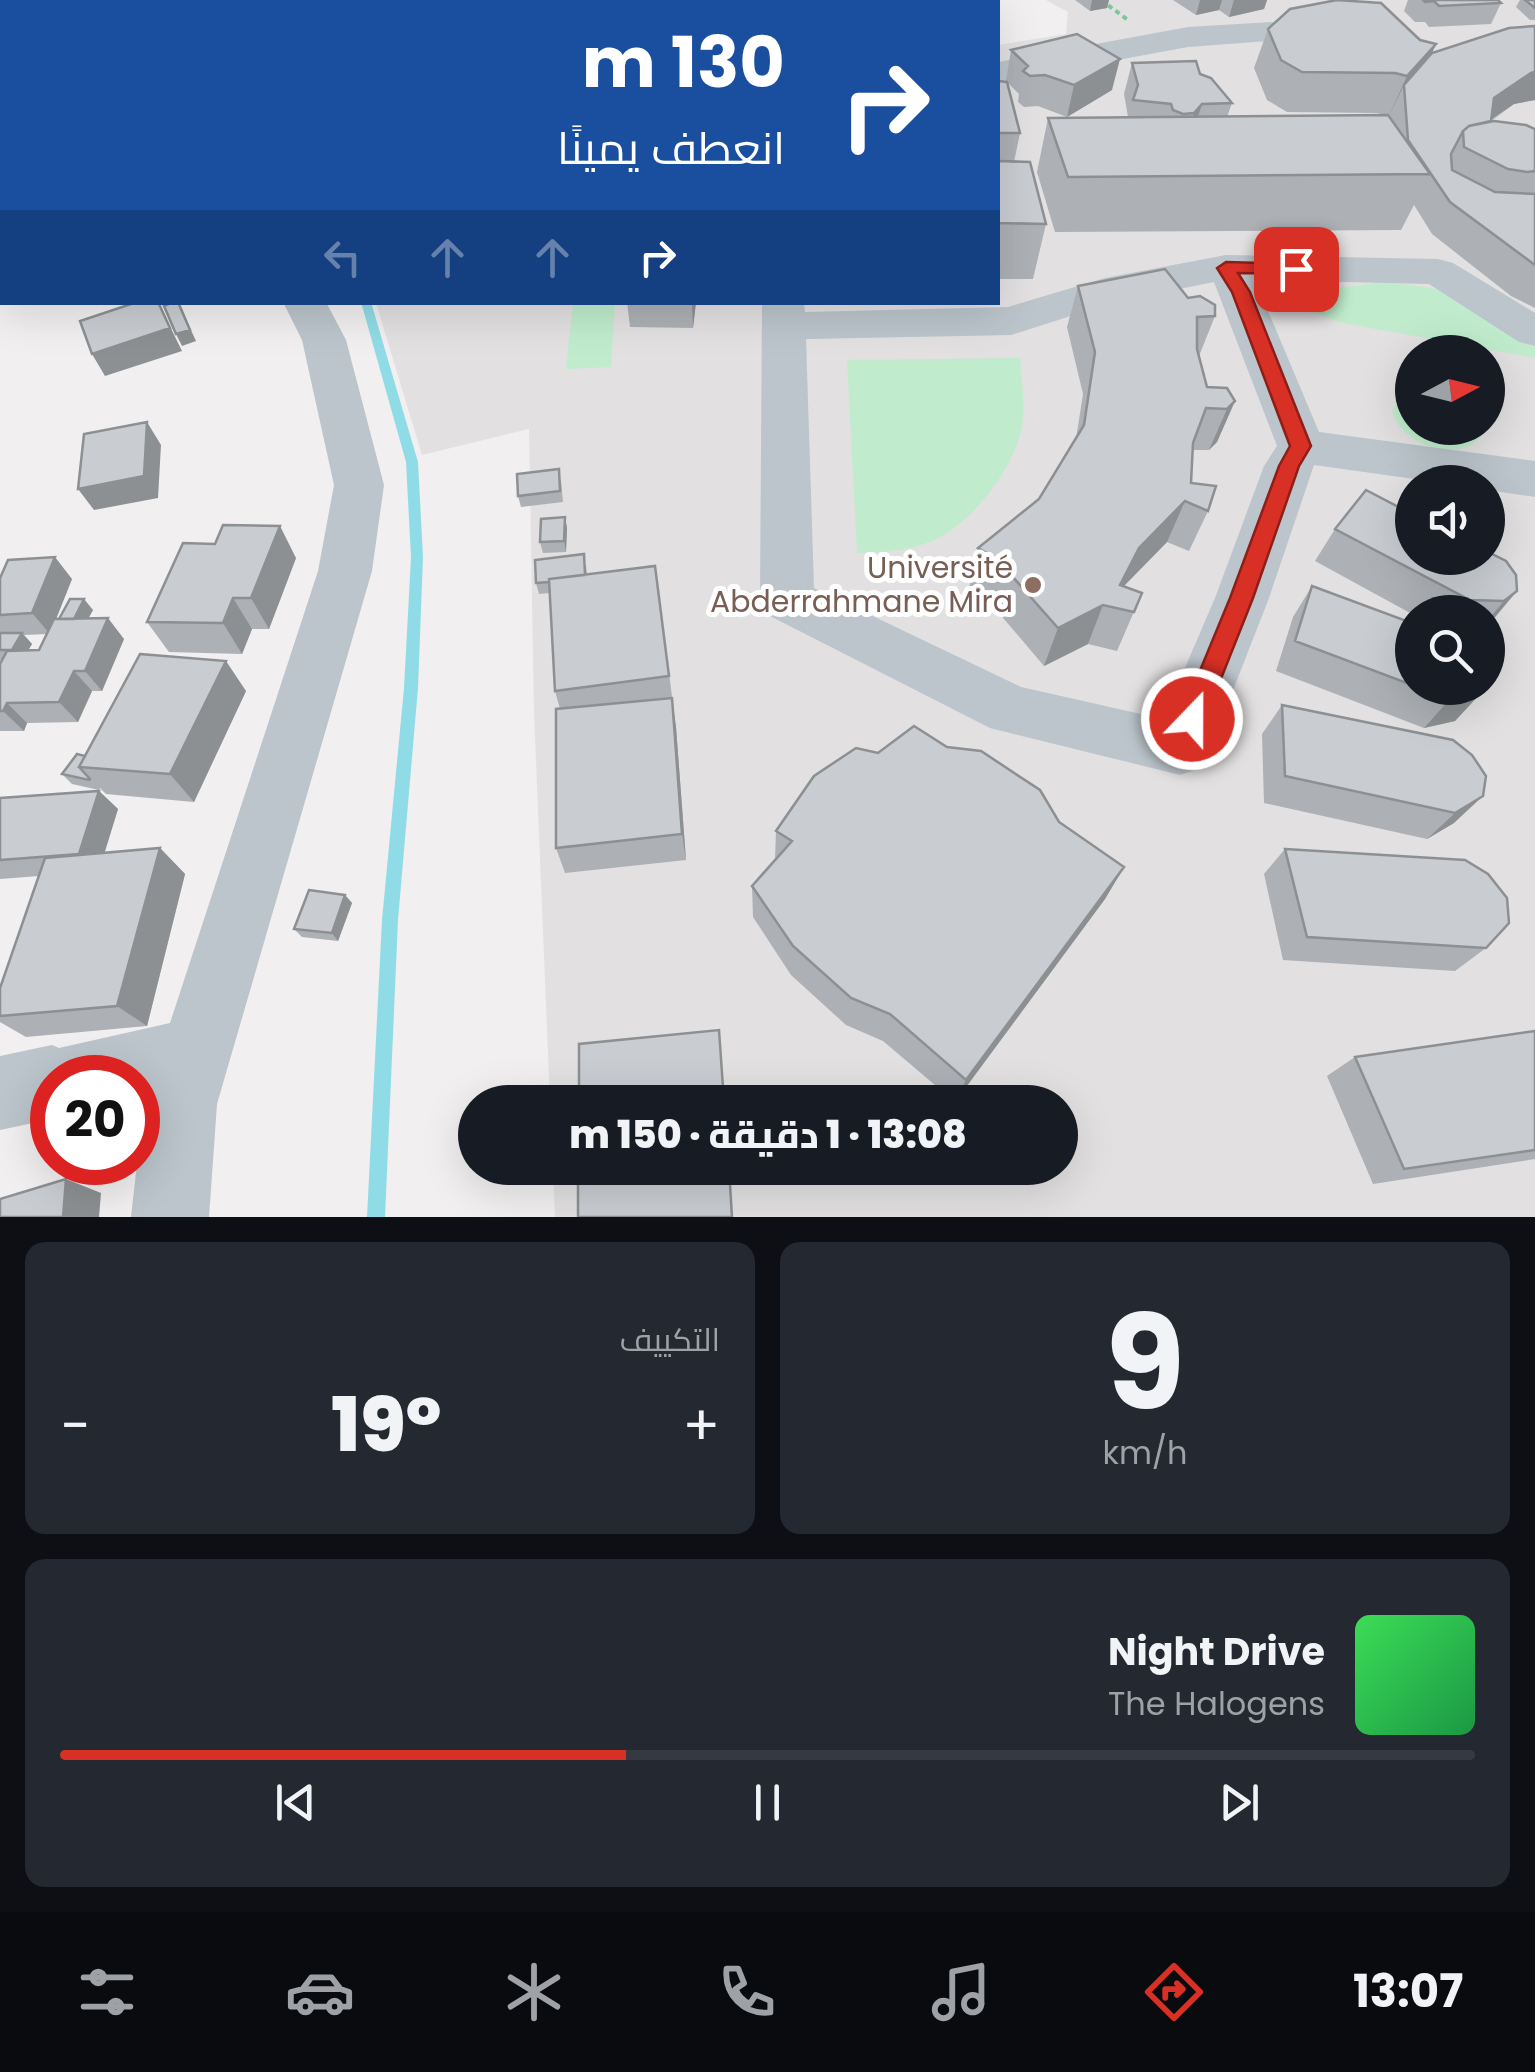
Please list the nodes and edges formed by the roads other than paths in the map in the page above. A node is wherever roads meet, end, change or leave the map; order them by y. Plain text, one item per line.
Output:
1 (1148, 9) dead end
2 (1377, 26) edge
3 (1188, 37) junction
4 (1000, 72) edge
5 (1226, 268) junction
6 (306, 305) edge
7 (783, 314) edge
8 (1535, 332) edge
9 (1300, 446) junction
10 (1535, 479) edge
11 (194, 1054) junction
12 (160, 1061) edge
13 (30, 1086) edge
14 (0, 1092) edge
15 (170, 1217) edge

1 - 3 street
2 - 3 street
3 - 4 street
5 - 7 street
5 - 8 street
5 - 9 street
6 - 11 street
7 - 9 street
9 - 10 street
11 - 12 street
11 - 15 street
13 - 14 street

